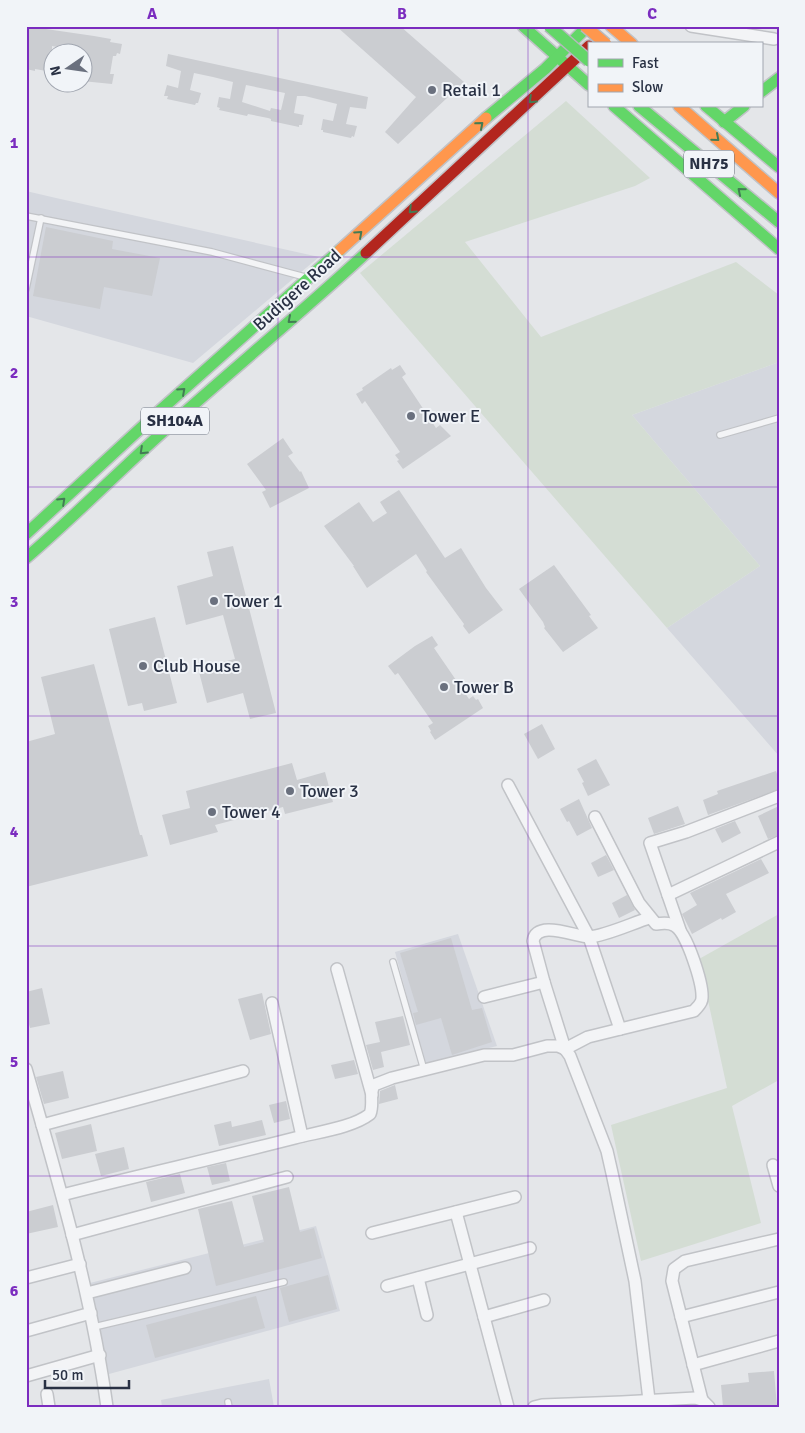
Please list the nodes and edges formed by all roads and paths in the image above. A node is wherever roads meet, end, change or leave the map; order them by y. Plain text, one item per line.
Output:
1 (523, 26) edge
2 (549, 26) edge
3 (587, 26) edge
4 (609, 26) edge
5 (691, 26) edge
6 (774, 39) dead end
7 (593, 42) edge
8 (604, 42) edge
9 (629, 42) edge
10 (588, 47) edge
11 (557, 57) junction
12 (588, 60) edge
13 (568, 67) junction
14 (779, 78) edge
15 (588, 84) edge
16 (762, 91) edge
17 (616, 108) edge
18 (641, 108) edge
19 (681, 108) edge
20 (708, 108) edge
21 (742, 108) edge
22 (724, 122) junction
23 (779, 167) edge
24 (779, 193) edge
25 (26, 216) edge
26 (41, 218) junction
27 (779, 222) edge
28 (779, 249) edge
29 (310, 278) junction
30 (26, 289) edge
31 (779, 418) edge
32 (720, 435) dead end
33 (26, 534) edge
34 (26, 558) edge
35 (508, 785) dead end
36 (779, 796) edge
37 (595, 817) dead end
38 (779, 842) edge
39 (668, 894) junction
40 (649, 918) junction
41 (680, 930) junction
42 (589, 937) junction
43 (392, 962) dead end
44 (337, 969) dead end
45 (544, 982) junction
46 (484, 997) dead end
47 (272, 1003) dead end
48 (620, 1029) junction
49 (565, 1048) junction
50 (26, 1069) edge
51 (424, 1070) junction
52 (243, 1071) dead end
53 (372, 1098) junction
54 (42, 1125) junction
55 (302, 1136) junction
56 (773, 1165) dead end
57 (287, 1177) dead end
58 (779, 1185) edge
59 (62, 1195) junction
60 (515, 1197) dead end
61 (456, 1212) junction
62 (372, 1233) dead end
63 (72, 1235) junction
64 (779, 1239) edge
65 (530, 1248) dead end
66 (80, 1264) junction
67 (470, 1264) junction
68 (185, 1268) dead end
69 (26, 1278) edge
70 (418, 1278) junction
71 (284, 1282) dead end
72 (387, 1286) dead end
73 (779, 1292) edge
74 (87, 1293) junction
75 (544, 1300) dead end
76 (91, 1312) junction
77 (426, 1315) dead end
78 (484, 1317) junction
79 (681, 1317) junction
80 (94, 1327) junction
81 (26, 1331) edge
82 (779, 1341) edge
83 (100, 1355) junction
84 (693, 1365) junction
85 (26, 1376) edge
86 (47, 1394) dead end
87 (649, 1400) junction
88 (705, 1404) edge
89 (49, 1407) edge
90 (107, 1407) edge
91 (508, 1407) edge
92 (534, 1407) edge

1 - 11 main road
2 - 12 main road, bridge
3 - 8 main road, bridge
3 - 11 main road, Budigere Road / SH104A
4 - 7 main road, Budigere Road / SH104A
4 - 9 main road
5 - 6 street
10 - 13 main road, Budigere Road / SH104A
11 - 13 main road
29 -> 11 main road, Budigere Road / SH104A
13 - 15 main road
13 -> 34 main road, Budigere Road / SH104A
14 - 16 main road
17 - 28 main road
27 -> 18 main road, NH75
19 -> 24 main road, NH75
20 - 22 main road
21 - 22 main road
22 - 23 main road
25 - 26 lane
26 - 29 lane
26 - 30 lane
33 -> 29 main road, Budigere Road / SH104A
31 - 32 lane
35 - 42 street
36 - 39 street
37 - 40 street
38 - 39 street
39 - 41 street
40 - 41 street
40 - 42 street
41 - 48 street
42 - 45 street
42 - 48 street
43 - 51 lane
44 - 53 street
45 - 46 street
45 - 49 street
47 - 55 street
48 - 49 street
49 - 51 street
49 - 87 street
50 - 54 street
51 - 53 street
52 - 54 street
53 - 55 street
54 - 59 street
55 - 59 street
56 - 58 street
57 - 63 street
59 - 63 street
60 - 61 street
61 - 62 street
61 - 67 street
63 - 66 street
64 - 79 street
65 - 67 street
66 - 69 street
66 - 74 street
67 - 70 street
67 - 78 street
68 - 74 street
70 - 72 street
70 - 77 street
71 - 80 lane
73 - 79 street
74 - 76 street
75 - 78 street
76 - 80 street
76 - 81 street
78 - 91 street
79 - 84 street
80 - 83 street
82 - 84 street
83 - 85 street
83 - 90 street
84 - 88 street
86 - 89 street
87 - 88 street
87 - 92 street

